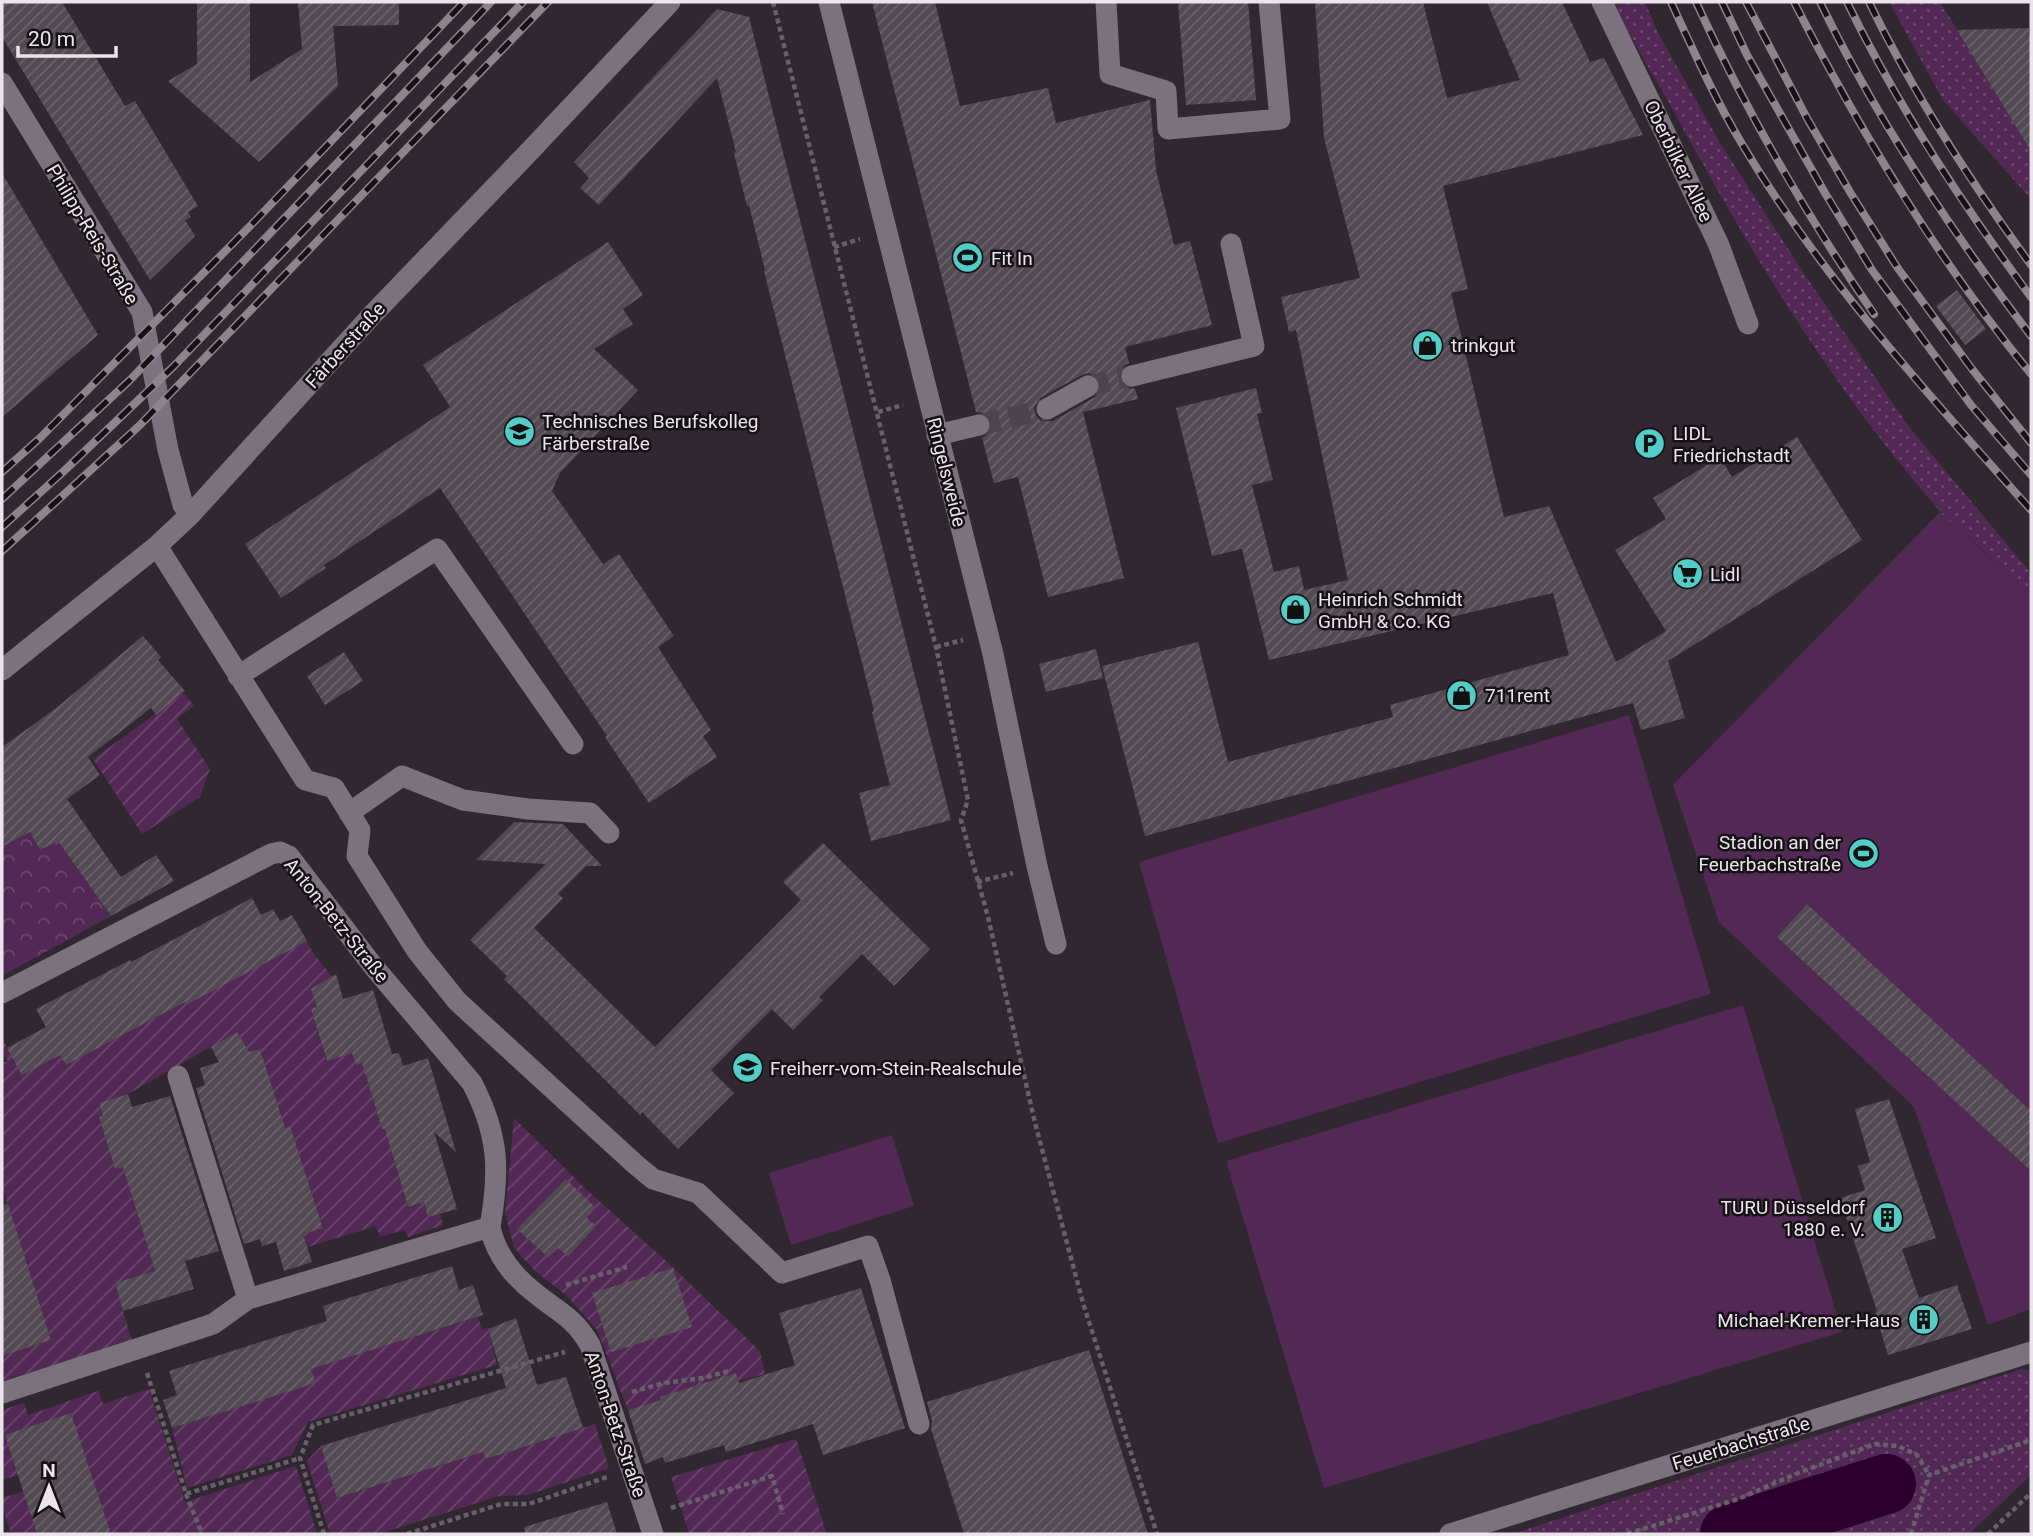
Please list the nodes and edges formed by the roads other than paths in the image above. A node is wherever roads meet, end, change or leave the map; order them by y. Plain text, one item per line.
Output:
1 (670, 2) edge
2 (829, 2) edge
3 (1106, 2) edge
4 (1269, 2) edge
5 (1602, 2) edge
6 (2, 83) edge
7 (1231, 244) dead end
8 (1748, 324) dead end
9 (1132, 376) tunnel mouth
10 (1088, 386) tunnel mouth
11 (1047, 409) tunnel mouth
12 (979, 425) tunnel mouth
13 (937, 435) junction
14 (191, 514) junction
15 (157, 546) junction
16 (2, 670) edge
17 (238, 676) junction
18 (573, 744) dead end
19 (349, 813) junction
20 (610, 833) dead end
21 (1056, 944) dead end
22 (2, 993) edge
23 (178, 1076) dead end
24 (491, 1227) junction
25 (248, 1299) junction
26 (2031, 1352) edge
27 (2, 1393) edge
28 (919, 1424) dead end
29 (650, 1525) edge
30 (1450, 1534) edge

1 - 14 street, Färberstraße
2 - 13 street, Ringelsweide
3 - 4 street
5 - 8 street, Oberbilker Allee
6 - 14 street, Philipp-Reis-Straße
7 - 9 street
10 - 11 street
12 - 13 street
13 - 21 street, Ringelsweide
14 - 15 street, Färberstraße
15 - 16 street, Färberstraße
15 - 17 street
17 - 18 street
17 - 19 street
19 - 20 street
19 - 28 street
22 - 24 street, Anton-Betz-Straße
23 - 25 street
24 - 25 street
24 - 29 street, Anton-Betz-Straße
25 - 27 street
26 - 30 street, Feuerbachstraße

